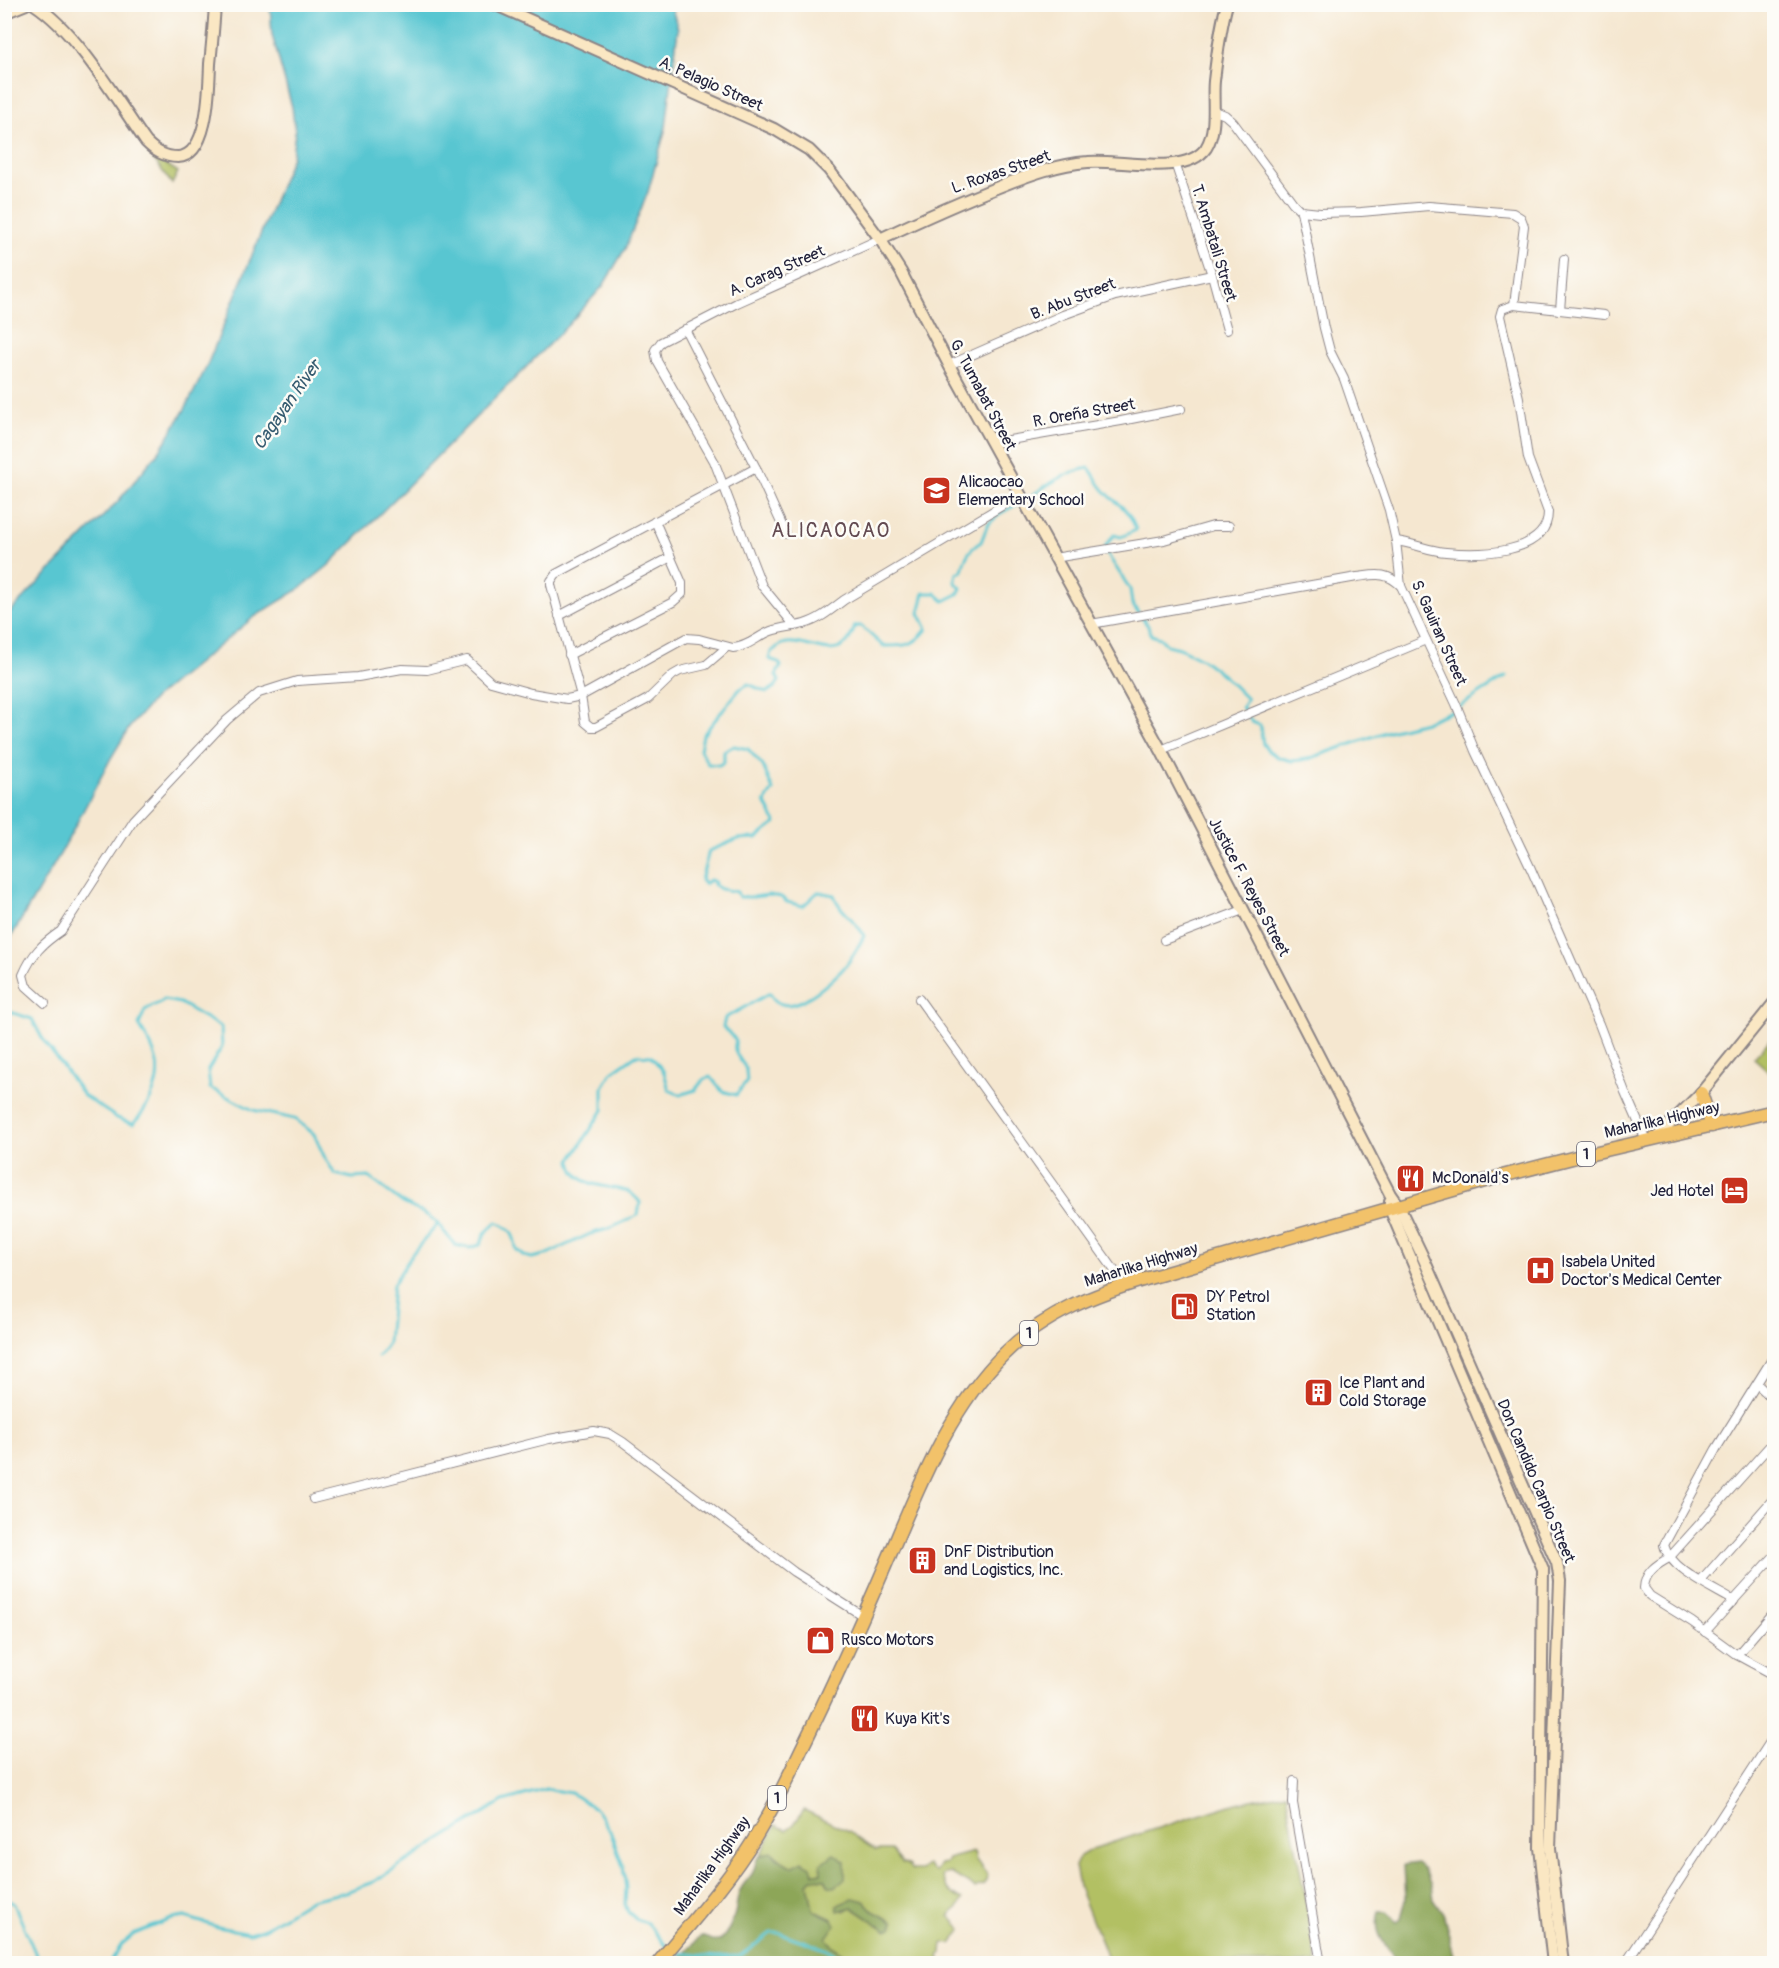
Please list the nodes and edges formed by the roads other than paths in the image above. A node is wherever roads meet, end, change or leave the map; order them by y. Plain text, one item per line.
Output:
1 (26, 4) edge
2 (34, 4) edge
3 (215, 4) edge
4 (494, 4) edge
5 (1227, 4) edge
6 (4, 13) edge
7 (1213, 110) junction
8 (1175, 164) junction
9 (1301, 211) junction
10 (880, 239) junction
11 (1564, 259) dead end
12 (1212, 275) junction
13 (1514, 305) junction
14 (1560, 310) junction
15 (1604, 315) dead end
16 (685, 329) junction
17 (1227, 330) dead end
18 (949, 364) junction
19 (1181, 408) dead end
20 (992, 443) junction
21 (756, 468) junction
22 (723, 485) junction
23 (1020, 496) junction
24 (655, 521) junction
25 (1229, 526) dead end
26 (786, 534) dead end
27 (1396, 540) junction
28 (671, 557) junction
29 (1054, 558) junction
30 (1401, 586) junction
31 (1076, 597) joint
32 (559, 616) junction
33 (1091, 624) junction
34 (795, 626) junction
35 (1426, 640) junction
36 (727, 647) junction
37 (569, 655) junction
38 (581, 696) junction
39 (1161, 750) junction
40 (1243, 910) junction
41 (1164, 940) dead end
42 (919, 999) dead end
43 (45, 1003) dead end
44 (1774, 1003) edge
45 (1701, 1093) junction
46 (1774, 1111) edge
47 (1712, 1126) junction
48 (1651, 1139) junction
49 (1395, 1208) junction
50 (1125, 1285) junction
51 (1774, 1356) edge
52 (1757, 1384) junction
53 (1774, 1384) edge
54 (1767, 1393) junction
55 (1774, 1400) edge
56 (1774, 1442) edge
57 (1774, 1498) edge
58 (313, 1499) dead end
59 (1774, 1556) edge
60 (1669, 1558) junction
61 (1701, 1581) junction
62 (1734, 1601) junction
63 (1774, 1612) edge
64 (863, 1616) junction
65 (1705, 1632) junction
66 (1737, 1655) junction
67 (1774, 1673) edge
68 (1774, 1736) edge
69 (1294, 1781) dead end
70 (657, 1964) edge
71 (1321, 1964) edge
72 (1553, 1964) edge
73 (1563, 1964) edge
74 (1625, 1964) edge

1 - 6 main road
2 - 3 main road
4 - 10 main road, A. Pelagio Street
5 - 7 main road
7 - 8 main road
7 - 9 street, S. Gauiran Street
8 - 10 main road, L. Roxas Street
8 - 12 street, T. Ambatali Street
9 - 13 street
9 - 27 street, S. Gauiran Street
10 - 16 street, A. Carag Street
10 - 18 main road, G. Tumabat Street
11 - 14 street
12 - 17 street, T. Ambatali Street
12 - 18 street, B. Abu Street
13 - 14 street
13 - 27 street
14 - 15 street
16 - 21 street
16 - 22 street, A. Carag Street
18 - 20 main road, G. Tumabat Street
19 - 20 street, R. Oreña Street
20 - 23 main road, G. Tumabat Street
21 - 22 street
21 - 26 street
22 - 24 street
22 - 34 street
23 - 29 main road, G. Tumabat Street
23 - 34 street
24 - 28 street
24 - 32 street
25 - 29 street
27 - 30 street, S. Gauiran Street
28 - 32 street
28 - 37 street
29 - 31 main road, G. Tumabat Street
30 - 33 street
30 - 35 street, S. Gauiran Street
31 - 33 main road, Justice F. Reyes Street
32 - 37 street
33 - 39 main road, Justice F. Reyes Street
34 - 36 street
35 - 39 street
35 - 48 street, S. Gauiran Street
36 - 38 street
36 - 38 street
37 - 38 street
38 - 43 street
39 - 40 main road, Justice F. Reyes Street
40 - 41 street
40 - 49 main road, Justice F. Reyes Street
42 - 50 street
44 - 45 main road
45 - 47 main road
45 - 48 main road
46 - 47 main road, Maharlika Highway / 1
47 - 48 main road, Maharlika Highway / 1
48 - 49 main road, Maharlika Highway / 1
49 - 50 main road, Maharlika Highway / 1
49 - 72 main road, Don Candido Carpio Street
49 - 73 main road, Don Candido Carpio Street
50 - 64 main road, Maharlika Highway / 1
51 - 52 street
52 - 54 street
52 - 60 street
53 - 54 street
54 - 55 street
56 - 60 street
57 - 61 street
58 - 64 street
59 - 62 street
60 - 61 street
60 - 65 street
61 - 62 street
62 - 65 street
63 - 66 street
64 - 70 main road, Maharlika Highway / 1
65 - 66 street
66 - 67 street
68 - 74 street
69 - 71 street

